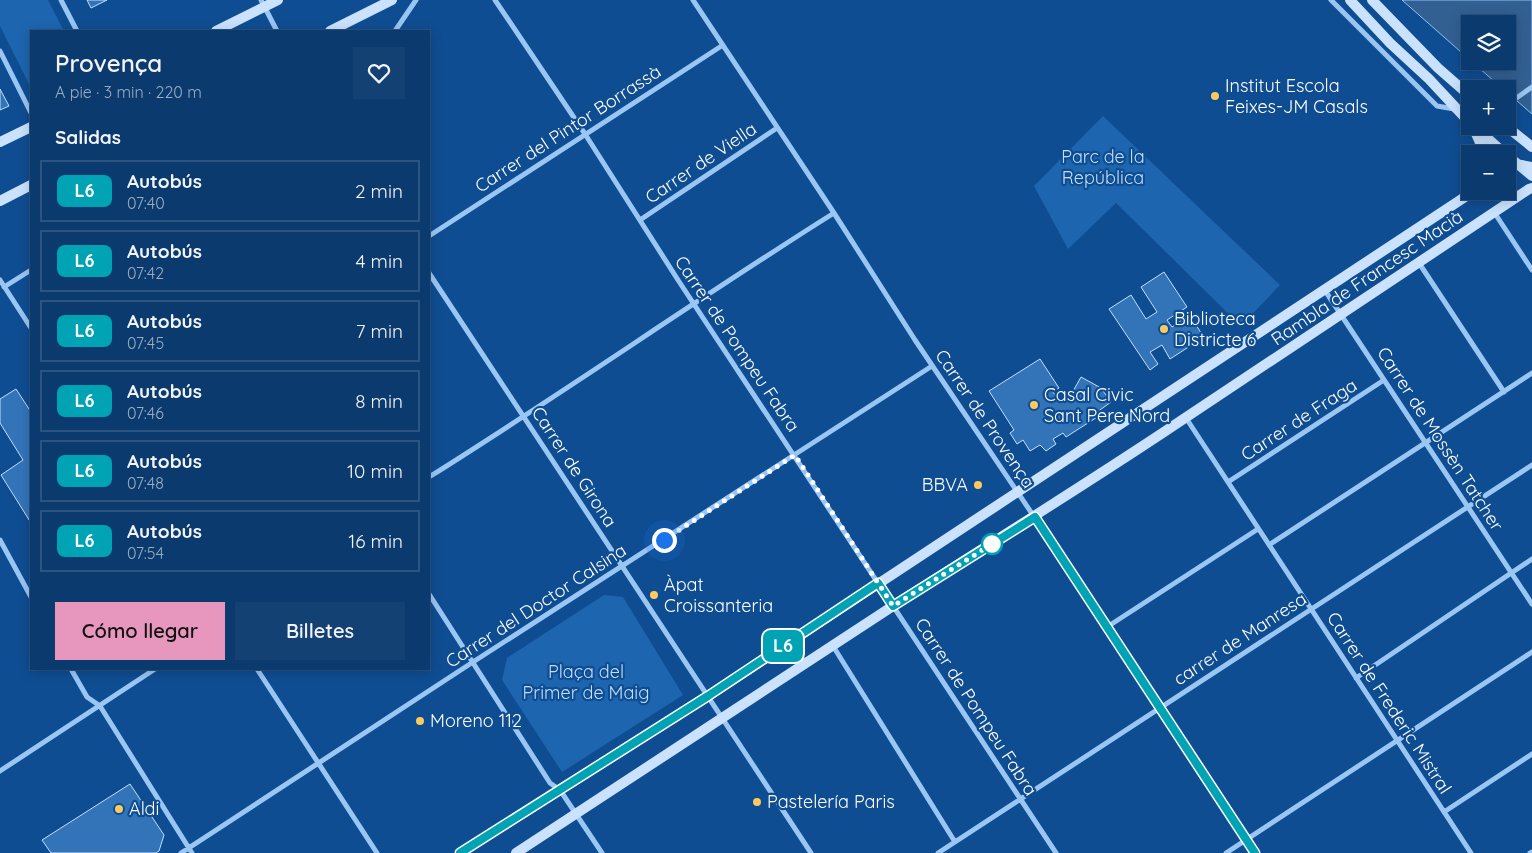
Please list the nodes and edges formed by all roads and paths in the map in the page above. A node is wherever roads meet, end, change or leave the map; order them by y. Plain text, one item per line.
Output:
1 (61, 0) edge
2 (278, 0) edge
3 (392, 0) edge
4 (416, 0) edge
5 (495, 0) edge
6 (693, 0) edge
7 (1331, 0) edge
8 (1350, 0) edge
9 (1372, 0) edge
10 (263, 3) edge
11 (76, 30) edge
12 (218, 30) edge
13 (276, 30) edge
14 (332, 30) edge
15 (397, 30) edge
16 (723, 46) junction
17 (0, 51) edge
18 (1461, 88) edge
19 (1532, 88) edge
20 (1516, 99) edge
21 (1457, 109) junction
22 (30, 111) edge
23 (1461, 113) edge
24 (30, 127) edge
25 (777, 128) junction
26 (585, 134) junction
27 (1516, 134) edge
28 (1483, 135) edge
29 (0, 142) edge
30 (1495, 145) edge
31 (1532, 147) edge
32 (1516, 166) edge
33 (1532, 166) edge
34 (1516, 168) edge
35 (1532, 176) edge
36 (30, 186) edge
37 (1532, 188) edge
38 (1461, 199) edge
39 (0, 201) edge
40 (1494, 212) junction
41 (834, 214) junction
42 (640, 220) junction
43 (430, 235) edge
44 (1419, 263) junction
45 (1532, 270) edge
46 (30, 271) edge
47 (430, 275) edge
48 (0, 280) edge
49 (4, 288) junction
50 (1324, 289) junction
51 (694, 304) junction
52 (1341, 315) junction
53 (30, 327) edge
54 (932, 366) junction
55 (1532, 374) edge
56 (1384, 380) junction
57 (1504, 392) junction
58 (524, 417) junction
59 (1186, 418) junction
60 (1426, 443) junction
61 (795, 455) junction
62 (1532, 465) edge
63 (430, 476) edge
64 (1228, 482) junction
65 (1017, 491) junction
66 (1468, 506) junction
67 (1035, 517) junction
68 (1258, 529) junction
69 (0, 540) edge
70 (1269, 545) junction
71 (1532, 559) edge
72 (623, 566) junction
73 (1511, 573) junction
74 (878, 583) junction
75 (30, 595) edge
76 (430, 596) edge
77 (1532, 604) edge
78 (893, 606) junction
79 (1311, 608) junction
80 (1107, 627) junction
81 (833, 646) junction
82 (1532, 652) edge
83 (473, 662) junction
84 (72, 670) edge
85 (154, 670) edge
86 (258, 670) edge
87 (1356, 678) junction
88 (708, 696) junction
89 (100, 706) junction
90 (1160, 707) junction
91 (723, 718) junction
92 (1398, 740) junction
93 (1532, 754) edge
94 (319, 764) junction
95 (0, 772) edge
96 (560, 790) junction
97 (1020, 799) junction
98 (1444, 812) junction
99 (576, 814) junction
100 (1246, 840) junction
101 (955, 842) junction
102 (190, 850) edge
103 (181, 853) edge
104 (377, 853) edge
105 (460, 853) edge
106 (516, 853) edge
107 (602, 853) edge
108 (810, 853) edge
109 (938, 853) edge
110 (1056, 853) edge
111 (1226, 853) edge
112 (1255, 853) edge
113 (1472, 853) edge

1 - 11 street
2 - 10 street
3 - 14 street
4 - 15 street
5 - 26 street, Carrer de Pompeu Fabra
6 - 16 street, Carrer de Provença
7 - 21 street
8 - 21 street
9 - 18 street
10 - 12 street
10 - 13 street
16 - 25 street, Carrer de Provença
16 - 26 street, Carrer del Pintor Borrassà
17 - 22 street
19 - 20 street
21 - 23 street
24 - 29 street
25 - 41 street, Carrer de Provença
25 - 42 street, Carrer de Viella
26 - 42 street, Carrer de Pompeu Fabra
26 - 43 street, Carrer del Pintor Borrassà
27 - 31 street
28 - 30 street
32 - 33 street
34 - 35 street
36 - 39 street
37 - 40 street, Rambla de Francesc Macià
38 - 50 street, Rambla de Francesc Macià
40 - 44 street, Rambla de Francesc Macià
40 - 45 street
41 - 51 street
41 - 54 street, Carrer de Provença
42 - 51 street, Carrer de Pompeu Fabra
44 - 52 street, Rambla de Francesc Macià
44 - 57 street
46 - 49 street
47 - 58 street, Carrer de Girona
48 - 49 street
49 - 53 street
50 - 52 street, Carrer de Mossèn Tatcher
50 - 65 street, Rambla de Francesc Macià
51 - 58 street
51 - 61 street, Carrer de Pompeu Fabra
52 - 56 street, Carrer de Mossèn Tatcher
52 - 59 street, Rambla de Francesc Macià
54 - 61 street, Carrer del Doctor Calsina
54 - 65 street, Carrer de Provença
55 - 57 street
56 - 60 street, Carrer de Mossèn Tatcher
56 - 64 street, Carrer de Fraga
57 - 60 street
58 - 63 street
58 - 72 street, Carrer de Girona
59 - 64 street, Carrer de Frederic Mistral
59 - 67 street, Rambla de Francesc Macià
60 - 66 street, Carrer de Mossèn Tatcher
60 - 70 street
61 - 72 street, Carrer del Doctor Calsina
61 - 74 street, Carrer de Pompeu Fabra
62 - 66 street, carrer de Manresa
64 - 68 street, Carrer de Frederic Mistral
65 - 67 street, Carrer de Provença
65 - 74 street, Rambla de Francesc Macià
66 - 73 street, Carrer de Mossèn Tatcher
66 - 79 street, carrer de Manresa
67 - 78 street, Rambla de Francesc Macià
67 - 80 street, Carrer de Provença
68 - 70 street, Carrer de Frederic Mistral
68 - 80 street
69 - 75 street
70 - 79 street, Carrer de Frederic Mistral
71 - 73 street
72 - 83 street, Carrer del Doctor Calsina
72 - 88 street, Carrer de Girona
73 - 77 street, Carrer de Mossèn Tatcher
73 - 87 street
74 - 78 street, Carrer de Pompeu Fabra
74 - 88 street, Rambla de Francesc Macià
76 - 83 street
78 - 81 street, Rambla de Francesc Macià
78 - 97 street, Carrer de Pompeu Fabra
79 - 87 street, Carrer de Frederic Mistral
79 - 90 street, carrer de Manresa
80 - 90 street, Carrer de Provença
81 - 91 street, Rambla de Francesc Macià
81 - 101 street
82 - 92 street
83 - 94 street, Carrer del Doctor Calsina
83 - 96 street
84 - 89 street
85 - 89 street
86 - 94 street
87 - 92 street, Carrer de Frederic Mistral
88 - 91 street, Carrer de Girona
88 - 96 street, Rambla de Francesc Macià
89 - 95 street
89 - 102 street
90 - 97 street, carrer de Manresa
90 - 100 street, Carrer de Provença
91 - 99 street, Rambla de Francesc Macià
91 - 108 street, Carrer de Girona
92 - 98 street, Carrer de Frederic Mistral
92 - 100 street
93 - 98 street
94 - 102 street, Carrer del Doctor Calsina
94 - 104 street
96 - 99 street
96 - 105 street, Rambla de Francesc Macià
97 - 101 street, carrer de Manresa
97 - 110 street, Carrer de Pompeu Fabra
98 - 113 street, Carrer de Frederic Mistral
99 - 106 street, Rambla de Francesc Macià
99 - 107 street
100 - 111 street
100 - 112 street, Carrer de Provença
101 - 109 street, carrer de Manresa
102 - 103 street, Carrer del Doctor Calsina

